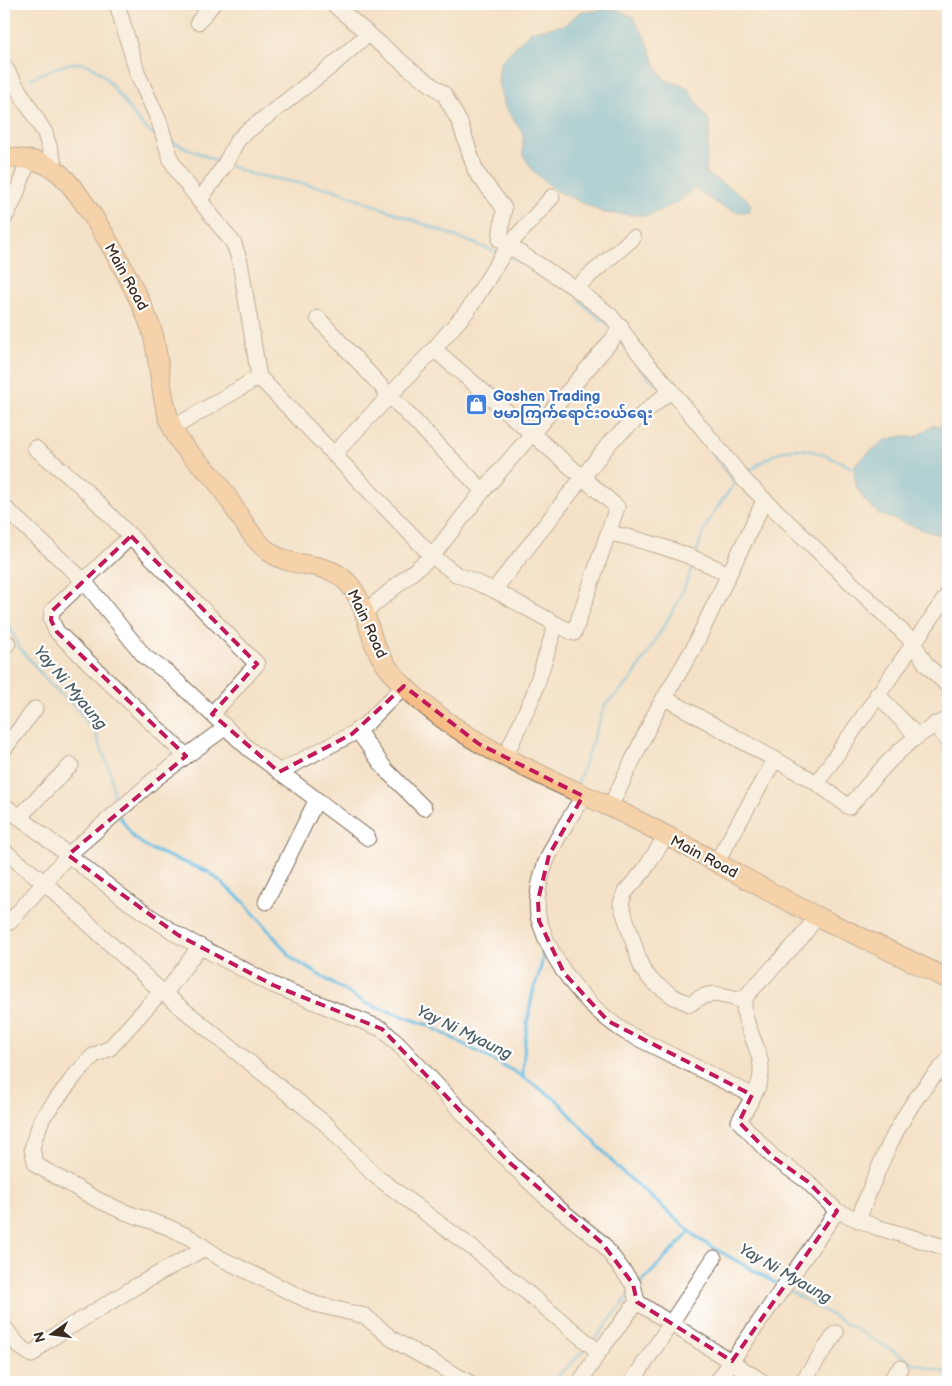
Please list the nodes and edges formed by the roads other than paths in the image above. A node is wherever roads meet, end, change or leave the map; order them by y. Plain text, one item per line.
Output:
1 (117, 4) edge
2 (213, 4) edge
3 (333, 4) edge
4 (198, 22) dead end
5 (368, 34) junction
6 (4, 66) edge
7 (4, 157) edge
8 (29, 159) junction
9 (56, 170) junction
10 (552, 197) dead end
11 (199, 201) junction
12 (4, 219) edge
13 (633, 238) dead end
14 (505, 251) junction
15 (575, 288) junction
16 (318, 318) dead end
17 (617, 333) junction
18 (434, 349) junction
19 (259, 377) junction
20 (667, 393) junction
21 (390, 396) junction
22 (173, 428) junction
23 (532, 433) junction
24 (35, 448) dead end
25 (334, 454) junction
26 (581, 476) junction
27 (483, 491) junction
28 (764, 501) junction
29 (4, 507) edge
30 (610, 532) junction
31 (131, 536) junction
32 (432, 556) junction
33 (728, 574) junction
34 (84, 581) junction
35 (494, 590) junction
36 (948, 594) edge
37 (365, 612) junction
38 (556, 624) junction
39 (913, 642) junction
40 (404, 686) junction
41 (948, 686) edge
42 (877, 694) junction
43 (664, 698) junction
44 (35, 709) dead end
45 (212, 714) junction
46 (942, 722) edge
47 (226, 727) junction
48 (357, 730) junction
49 (916, 735) junction
50 (948, 741) edge
51 (4, 749) edge
52 (186, 756) junction
53 (505, 757) junction
54 (775, 759) junction
55 (71, 765) dead end
56 (279, 772) junction
57 (817, 783) junction
58 (583, 796) junction
59 (316, 801) junction
60 (4, 805) edge
61 (610, 807) junction
62 (424, 808) dead end
63 (19, 817) junction
64 (666, 836) junction
65 (368, 838) dead end
66 (4, 851) edge
67 (68, 855) junction
68 (716, 863) junction
69 (45, 883) junction
70 (266, 902) dead end
71 (817, 916) junction
72 (4, 918) edge
73 (200, 946) junction
74 (948, 979) edge
75 (163, 993) junction
76 (744, 1001) junction
77 (948, 1060) edge
78 (943, 1079) edge
79 (752, 1095) junction
80 (837, 1211) junction
81 (858, 1220) junction
82 (206, 1248) junction
83 (948, 1248) edge
84 (714, 1258) dead end
85 (637, 1302) junction
86 (669, 1324) junction
87 (4, 1327) edge
88 (836, 1334) dead end
89 (599, 1352) junction
90 (732, 1360) junction
91 (900, 1368) dead end
92 (582, 1381) edge
93 (468, 1382) edge
94 (632, 1382) edge
95 (717, 1382) edge
96 (764, 1382) edge
97 (802, 1382) edge
98 (889, 1382) edge

1 - 11 street
2 - 4 street
3 - 5 street
5 - 11 street
5 - 14 street
6 - 9 street
7 - 8 main road, Main Road
8 - 9 main road, Main Road
8 - 12 street
9 - 22 main road, Main Road
10 - 14 street
11 - 19 street
13 - 15 street
14 - 15 street
14 - 18 street
15 - 17 street
16 - 21 street
17 - 20 street
17 - 23 street
18 - 21 street
18 - 23 street
19 - 22 street
19 - 25 street
20 - 26 street
20 - 28 street
21 - 25 street
21 - 27 street
22 - 37 main road, Main Road
23 - 26 street
23 - 27 street
24 - 31 street
25 - 32 street
26 - 30 street
26 - 35 street
27 - 32 street
28 - 33 street
28 - 39 street
29 - 34 street
30 - 33 street
30 - 38 street
31 - 34 street
31 - 45 street
32 - 35 street
32 - 37 street
33 - 43 street
34 - 45 street
34 - 52 street
35 - 38 street
36 - 39 street
37 - 40 main road, Main Road
38 - 53 street
39 - 41 street
39 - 42 street
40 - 48 street
40 - 53 main road, Main Road
42 - 49 street
42 - 57 street
43 - 54 street
43 - 61 street
44 - 51 street
45 - 47 street
46 - 49 street
46 - 50 street
47 - 52 street
47 - 56 street
48 - 56 street
48 - 62 street
49 - 57 street
52 - 67 street
53 - 58 main road, Main Road
54 - 57 street
54 - 68 street
55 - 63 street
56 - 59 street
58 - 61 main road, Main Road
58 - 79 street
59 - 65 street
59 - 70 street
60 - 63 street
61 - 64 main road, Main Road
63 - 67 street
64 - 68 main road, Main Road
64 - 76 street
66 - 69 street
67 - 69 street
67 - 73 street
68 - 71 main road, Main Road
69 - 72 street
69 - 75 street
71 - 74 main road, Main Road
71 - 76 street
73 - 75 street
73 - 85 street
75 - 82 street
75 - 89 street
76 - 79 street
77 - 78 street
78 - 81 street
79 - 80 street
80 - 81 street
80 - 90 street
81 - 83 street
82 - 87 street
82 - 93 street
84 - 86 street
85 - 86 street
85 - 89 street
86 - 90 street
86 - 94 street
88 - 97 street
89 - 92 street
90 - 95 street
90 - 96 street
91 - 98 street

